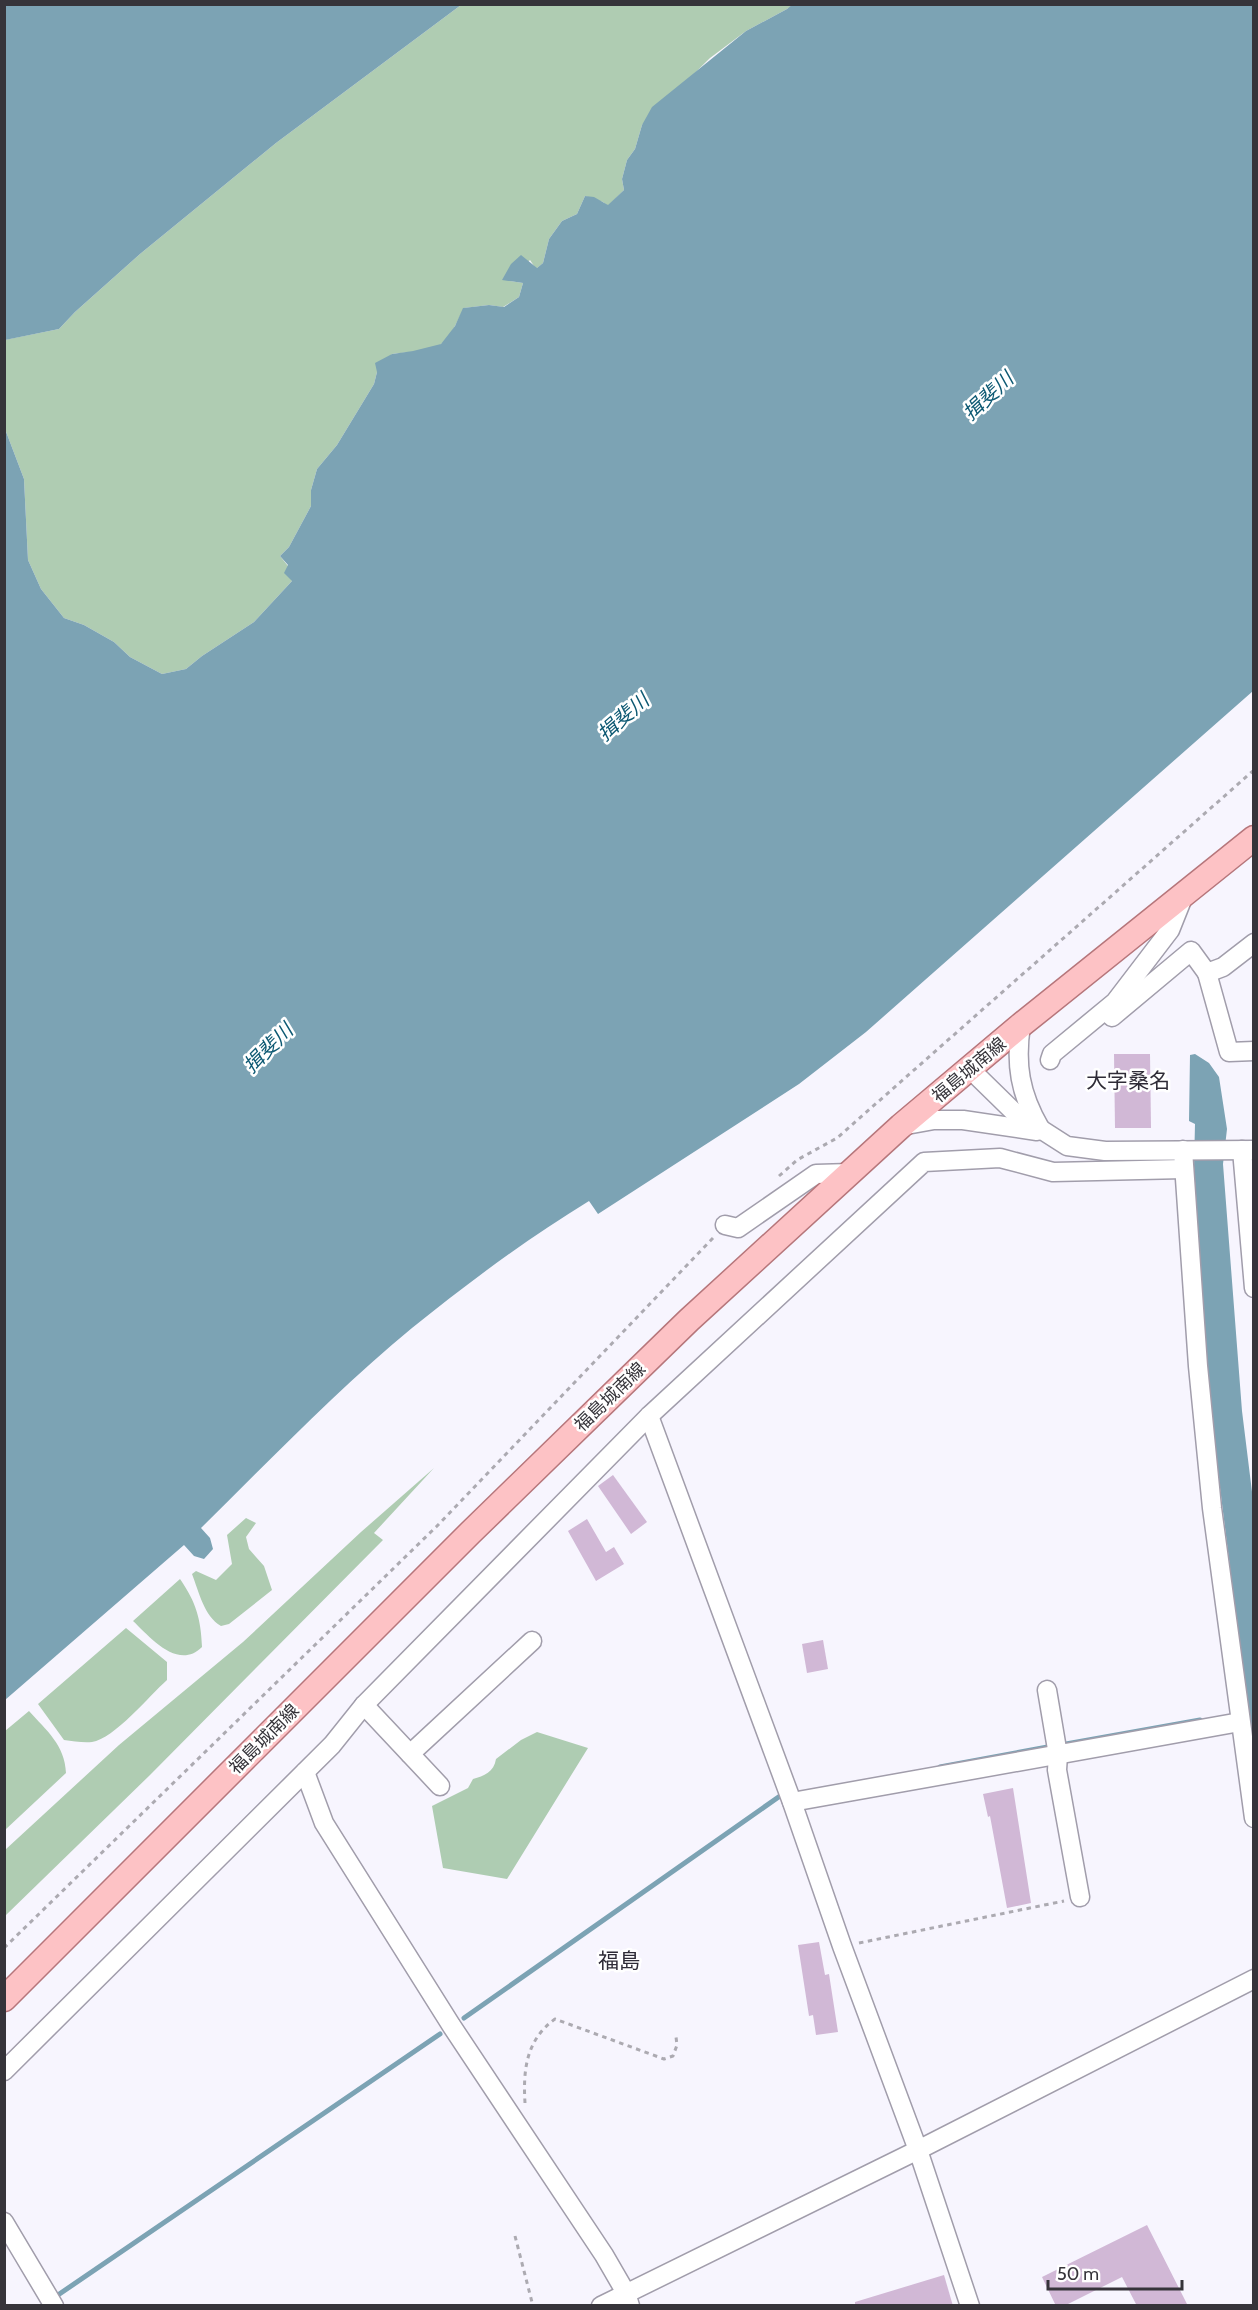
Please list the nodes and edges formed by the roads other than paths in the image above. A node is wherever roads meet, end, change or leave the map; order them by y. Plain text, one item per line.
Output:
1 (1254, 838) edge
2 (1185, 894) junction
3 (1254, 943) edge
4 (1207, 973) junction
5 (1106, 1011) junction
6 (1021, 1025) junction
7 (1254, 1051) edge
8 (1050, 1060) dead end
9 (970, 1069) junction
10 (901, 1126) junction
11 (1042, 1132) junction
12 (1188, 1150) junction
13 (1248, 1150) edge
14 (1184, 1169) junction
15 (850, 1173) junction
16 (725, 1225) road end
17 (1254, 1288) edge
18 (649, 1416) junction
19 (532, 1641) dead end
20 (1047, 1690) dead end
21 (364, 1705) junction
22 (1240, 1722) junction
23 (410, 1754) junction
24 (1058, 1755) junction
25 (305, 1772) junction
26 (440, 1786) dead end
27 (792, 1802) junction
28 (1254, 1818) edge
29 (1080, 1898) road end
30 (1254, 1979) edge
31 (4, 1999) edge
32 (4, 2071) edge
33 (918, 2150) junction
34 (4, 2222) edge
35 (628, 2299) edge
36 (54, 2306) edge
37 (601, 2306) edge
38 (970, 2306) edge

1 - 2 main road, 福島城南線
2 - 5 street
2 - 6 main road, 福島城南線
3 - 4 street
4 - 5 street
4 - 7 street
5 - 8 street
6 - 9 main road, 福島城南線
6 - 11 street
9 - 10 main road, 福島城南線
9 - 11 street
10 - 11 street
10 - 15 main road, 福島城南線
11 - 12 street
12 - 13 street
12 - 14 street
13 - 17 street
14 - 18 street
14 - 22 street
15 - 16 street
15 - 31 main road, 福島城南線
18 - 21 street
18 - 27 street
19 - 23 street
20 - 24 street
21 - 23 street
21 - 25 street
22 - 24 street
22 - 28 street
23 - 26 street
24 - 27 street
24 - 29 street
25 - 32 street
25 - 35 street
27 - 33 street
30 - 33 street
33 - 35 street
33 - 38 street
34 - 36 street
35 - 37 street

